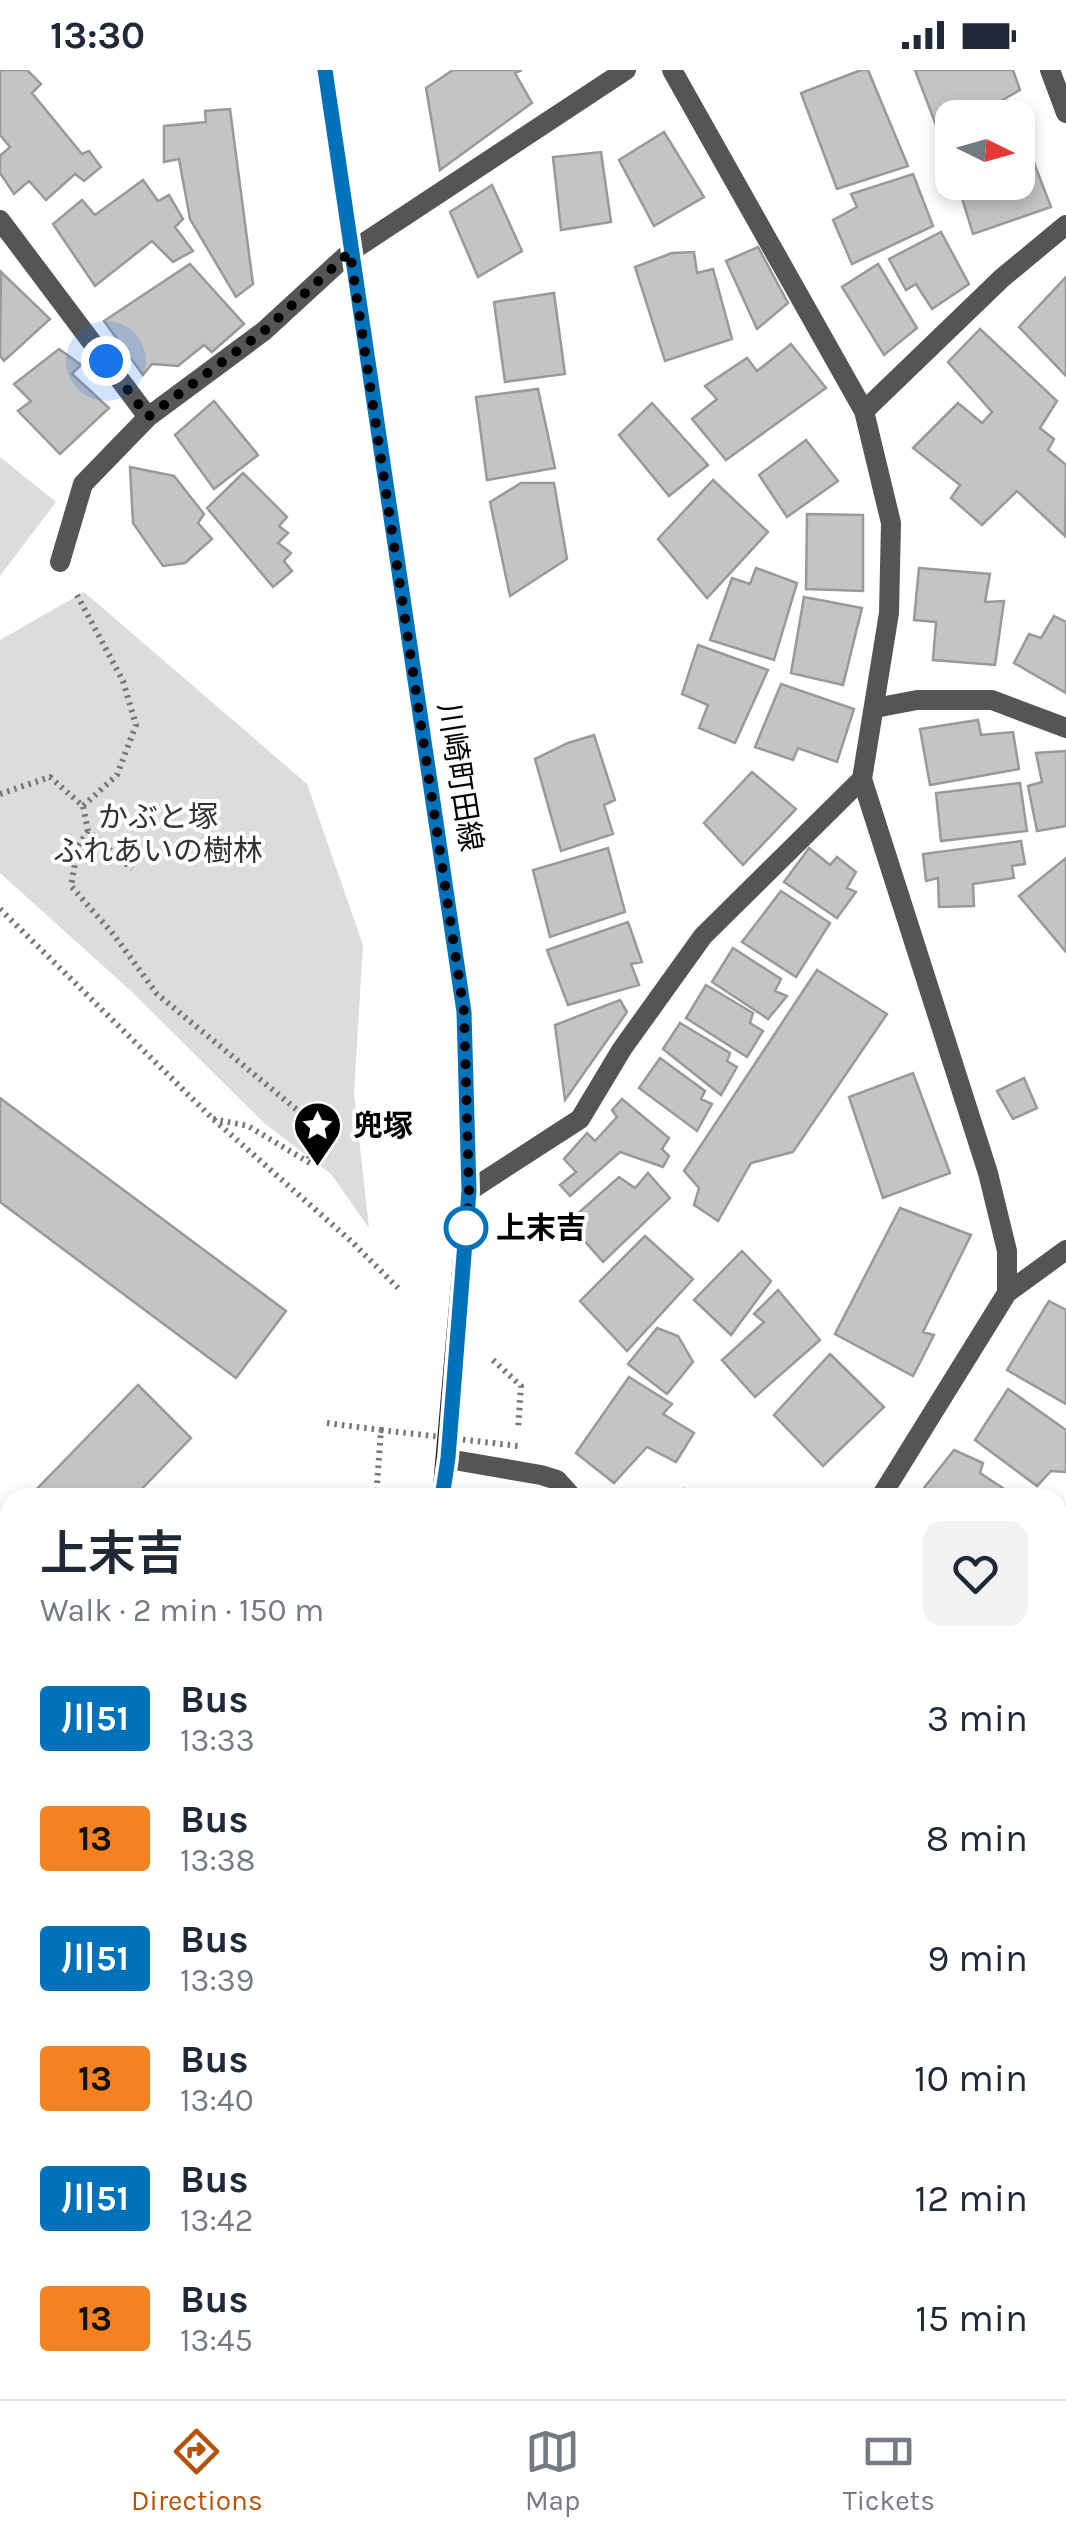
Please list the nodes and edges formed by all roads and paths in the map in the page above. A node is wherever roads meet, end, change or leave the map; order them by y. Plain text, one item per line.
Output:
1 (325, 70) edge
2 (626, 70) edge
3 (672, 70) edge
4 (1050, 70) edge
5 (1066, 113) edge
6 (0, 220) edge
7 (1066, 225) edge
8 (350, 252) junction
9 (864, 411) junction
10 (148, 417) junction
11 (60, 562) joint
12 (875, 708) junction
13 (1066, 728) edge
14 (862, 780) junction
15 (0, 794) edge
16 (82, 806) junction
17 (88, 832) junction
18 (132, 868) dead end
19 (0, 909) edge
20 (212, 1118) junction
21 (469, 1191) junction
22 (1066, 1250) edge
23 (398, 1288) dead end
24 (1008, 1292) junction
25 (521, 1386) dead end
26 (326, 1423) dead end
27 (381, 1430) junction
28 (448, 1458) junction
29 (377, 1488) edge
30 (444, 1488) edge
31 (564, 1488) edge
32 (886, 1488) edge

1 - 8 main road, 川崎町田線
2 - 8 street
3 - 9 street
4 - 5 street
6 - 10 street
7 - 9 street
8 - 10 street
8 - 21 main road, 川崎町田線
9 - 12 street
10 - 11 street
11 - 16 path
12 - 13 street
12 - 14 street
14 - 21 street
14 - 24 street
15 - 16 path
16 - 17 path
17 - 18 path
17 - 20 path
19 - 20 path
20 - 23 path
21 - 28 main road, 川崎町田線
22 - 24 street
24 - 32 street
25 - 27 path, bridge
26 - 27 path
27 - 29 path
28 - 30 main road, 川崎町田線
28 - 31 street

